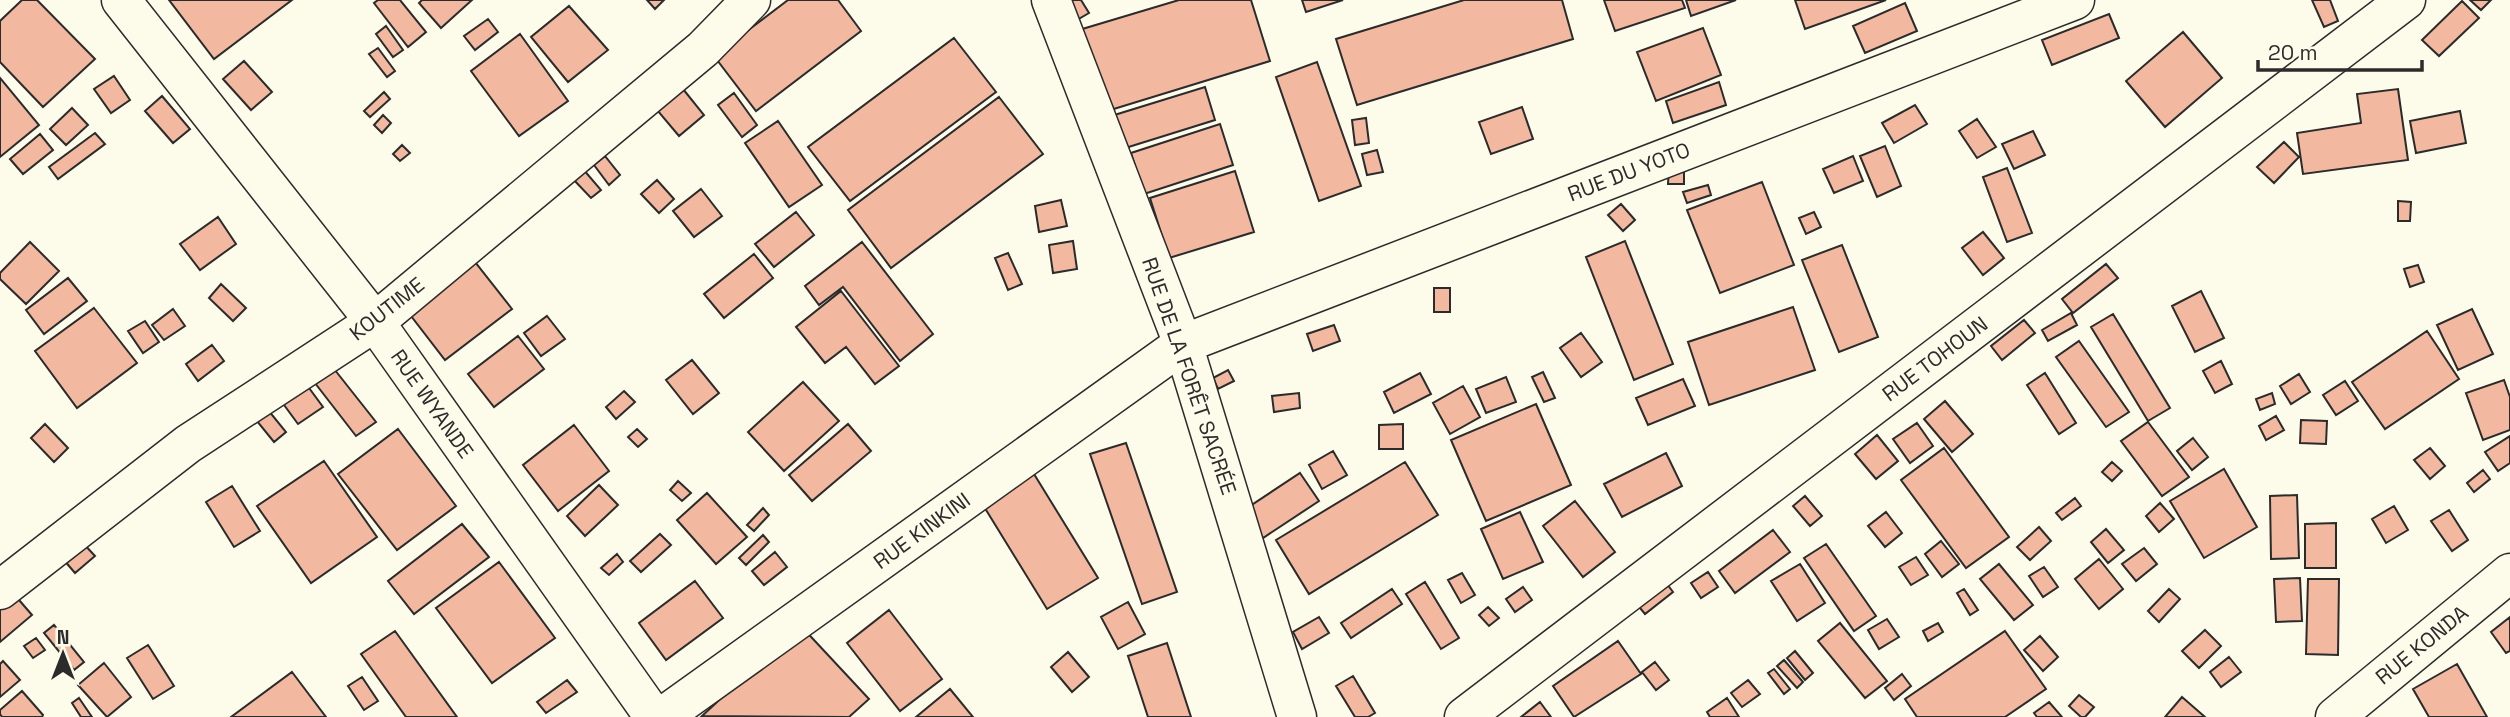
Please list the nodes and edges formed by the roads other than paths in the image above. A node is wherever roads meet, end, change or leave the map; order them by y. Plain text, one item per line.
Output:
1 (121, 0) edge
2 (751, 0) edge
3 (1051, 0) edge
4 (2075, 0) edge
5 (2406, 0) edge
6 (375, 322) junction
7 (1183, 344) junction
8 (2510, 573) edge
9 (0, 590) edge
10 (654, 717) edge
11 (662, 717) edge
12 (1297, 717) edge
13 (1464, 717) edge
14 (2335, 717) edge

1 - 6 street, RUE WYANDE
2 - 6 street, KOUTIME
3 - 7 street, RUE DE LA FORÊT SACRÉE
4 - 7 street, RUE DU YOTO
5 - 13 street, RUE TOHOUN
6 - 9 street, KOUTIME
6 - 10 street, RUE WYANDE
7 - 11 street, RUE KINKINI
7 - 12 street, RUE DE LA FORÊT SACRÉE
8 - 14 street, RUE KONDA

